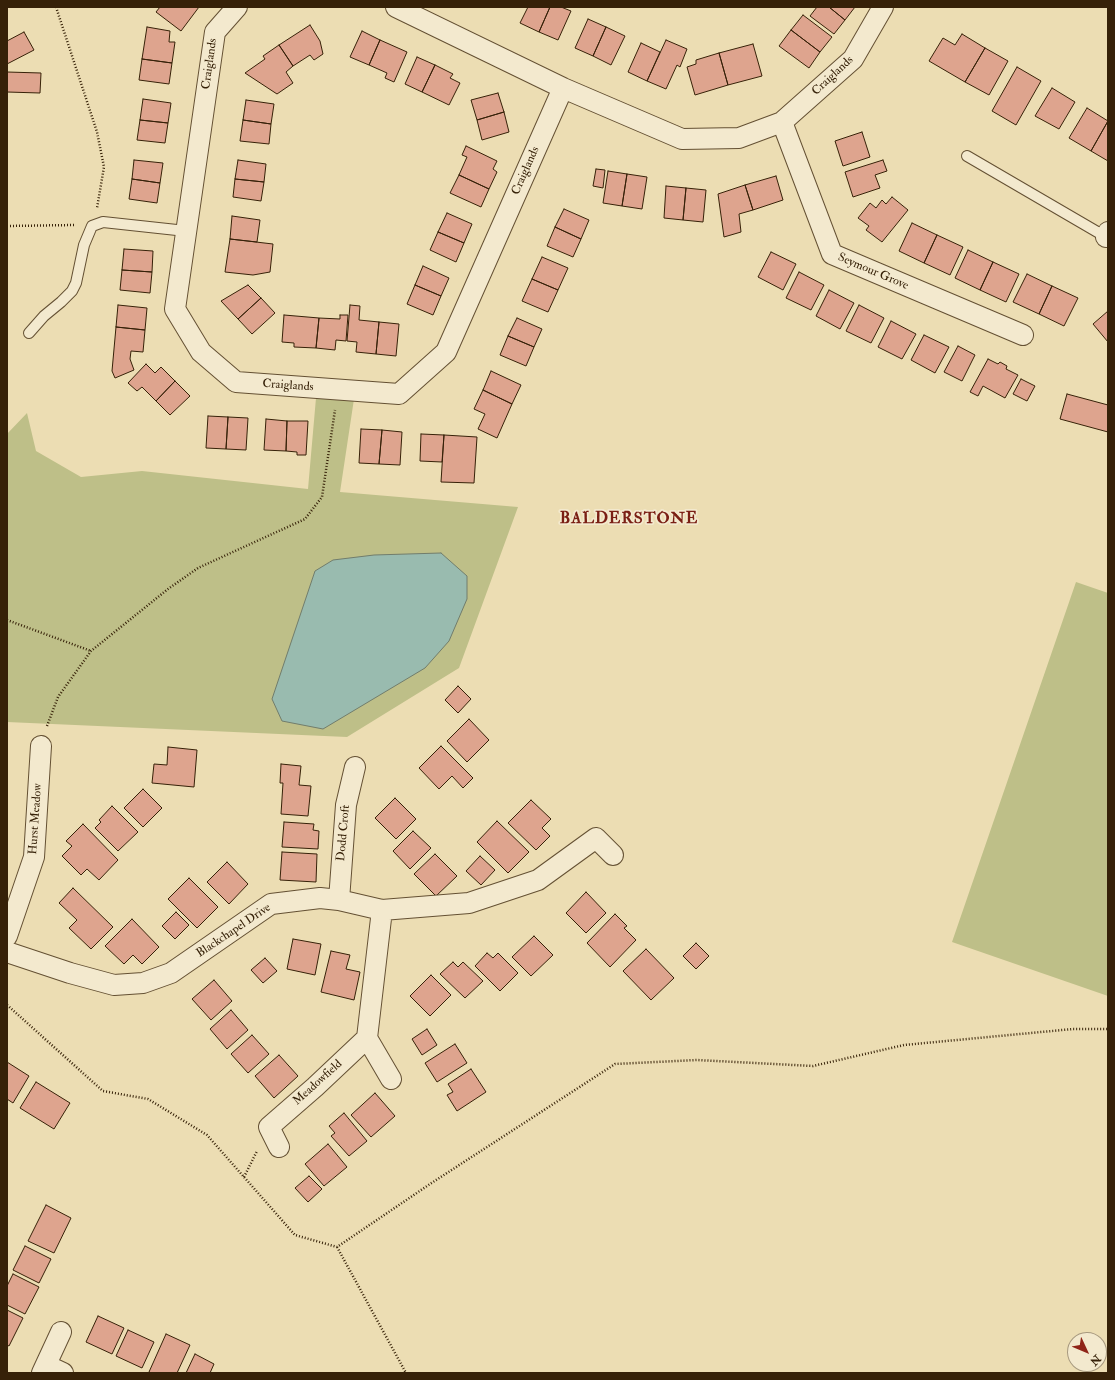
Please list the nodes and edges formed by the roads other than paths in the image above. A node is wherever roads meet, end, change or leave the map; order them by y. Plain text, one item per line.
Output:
1 (237, 7) edge
2 (396, 7) edge
3 (883, 7) edge
4 (562, 88) junction
5 (782, 122) junction
6 (967, 156) dead end
7 (186, 231) junction
8 (1107, 235) edge
9 (29, 333) dead end
10 (1023, 335) dead end
11 (40, 746) road end
12 (355, 767) dead end
13 (613, 855) dead end
14 (339, 900) junction
15 (382, 910) junction
16 (7, 936) edge
17 (7, 952) edge
18 (367, 1038) junction
19 (391, 1078) dead end
20 (279, 1147) dead end
21 (61, 1332) dead end
22 (50, 1370) edge

1 - 7 street, Craiglands
2 - 4 street, Craiglands
3 - 5 street, Craiglands
4 - 5 street, Craiglands
4 - 7 street, Craiglands
5 - 10 street, Seymour Grove
6 - 8 lane
7 - 9 lane
11 - 16 street, Hurst Meadow
12 - 14 street, Dodd Croft
13 - 15 street, Blackchapel Drive
14 - 15 street, Blackchapel Drive
14 - 17 street, Blackchapel Drive
15 - 18 street
18 - 19 street
18 - 20 street, Meadowfield
21 - 22 street

